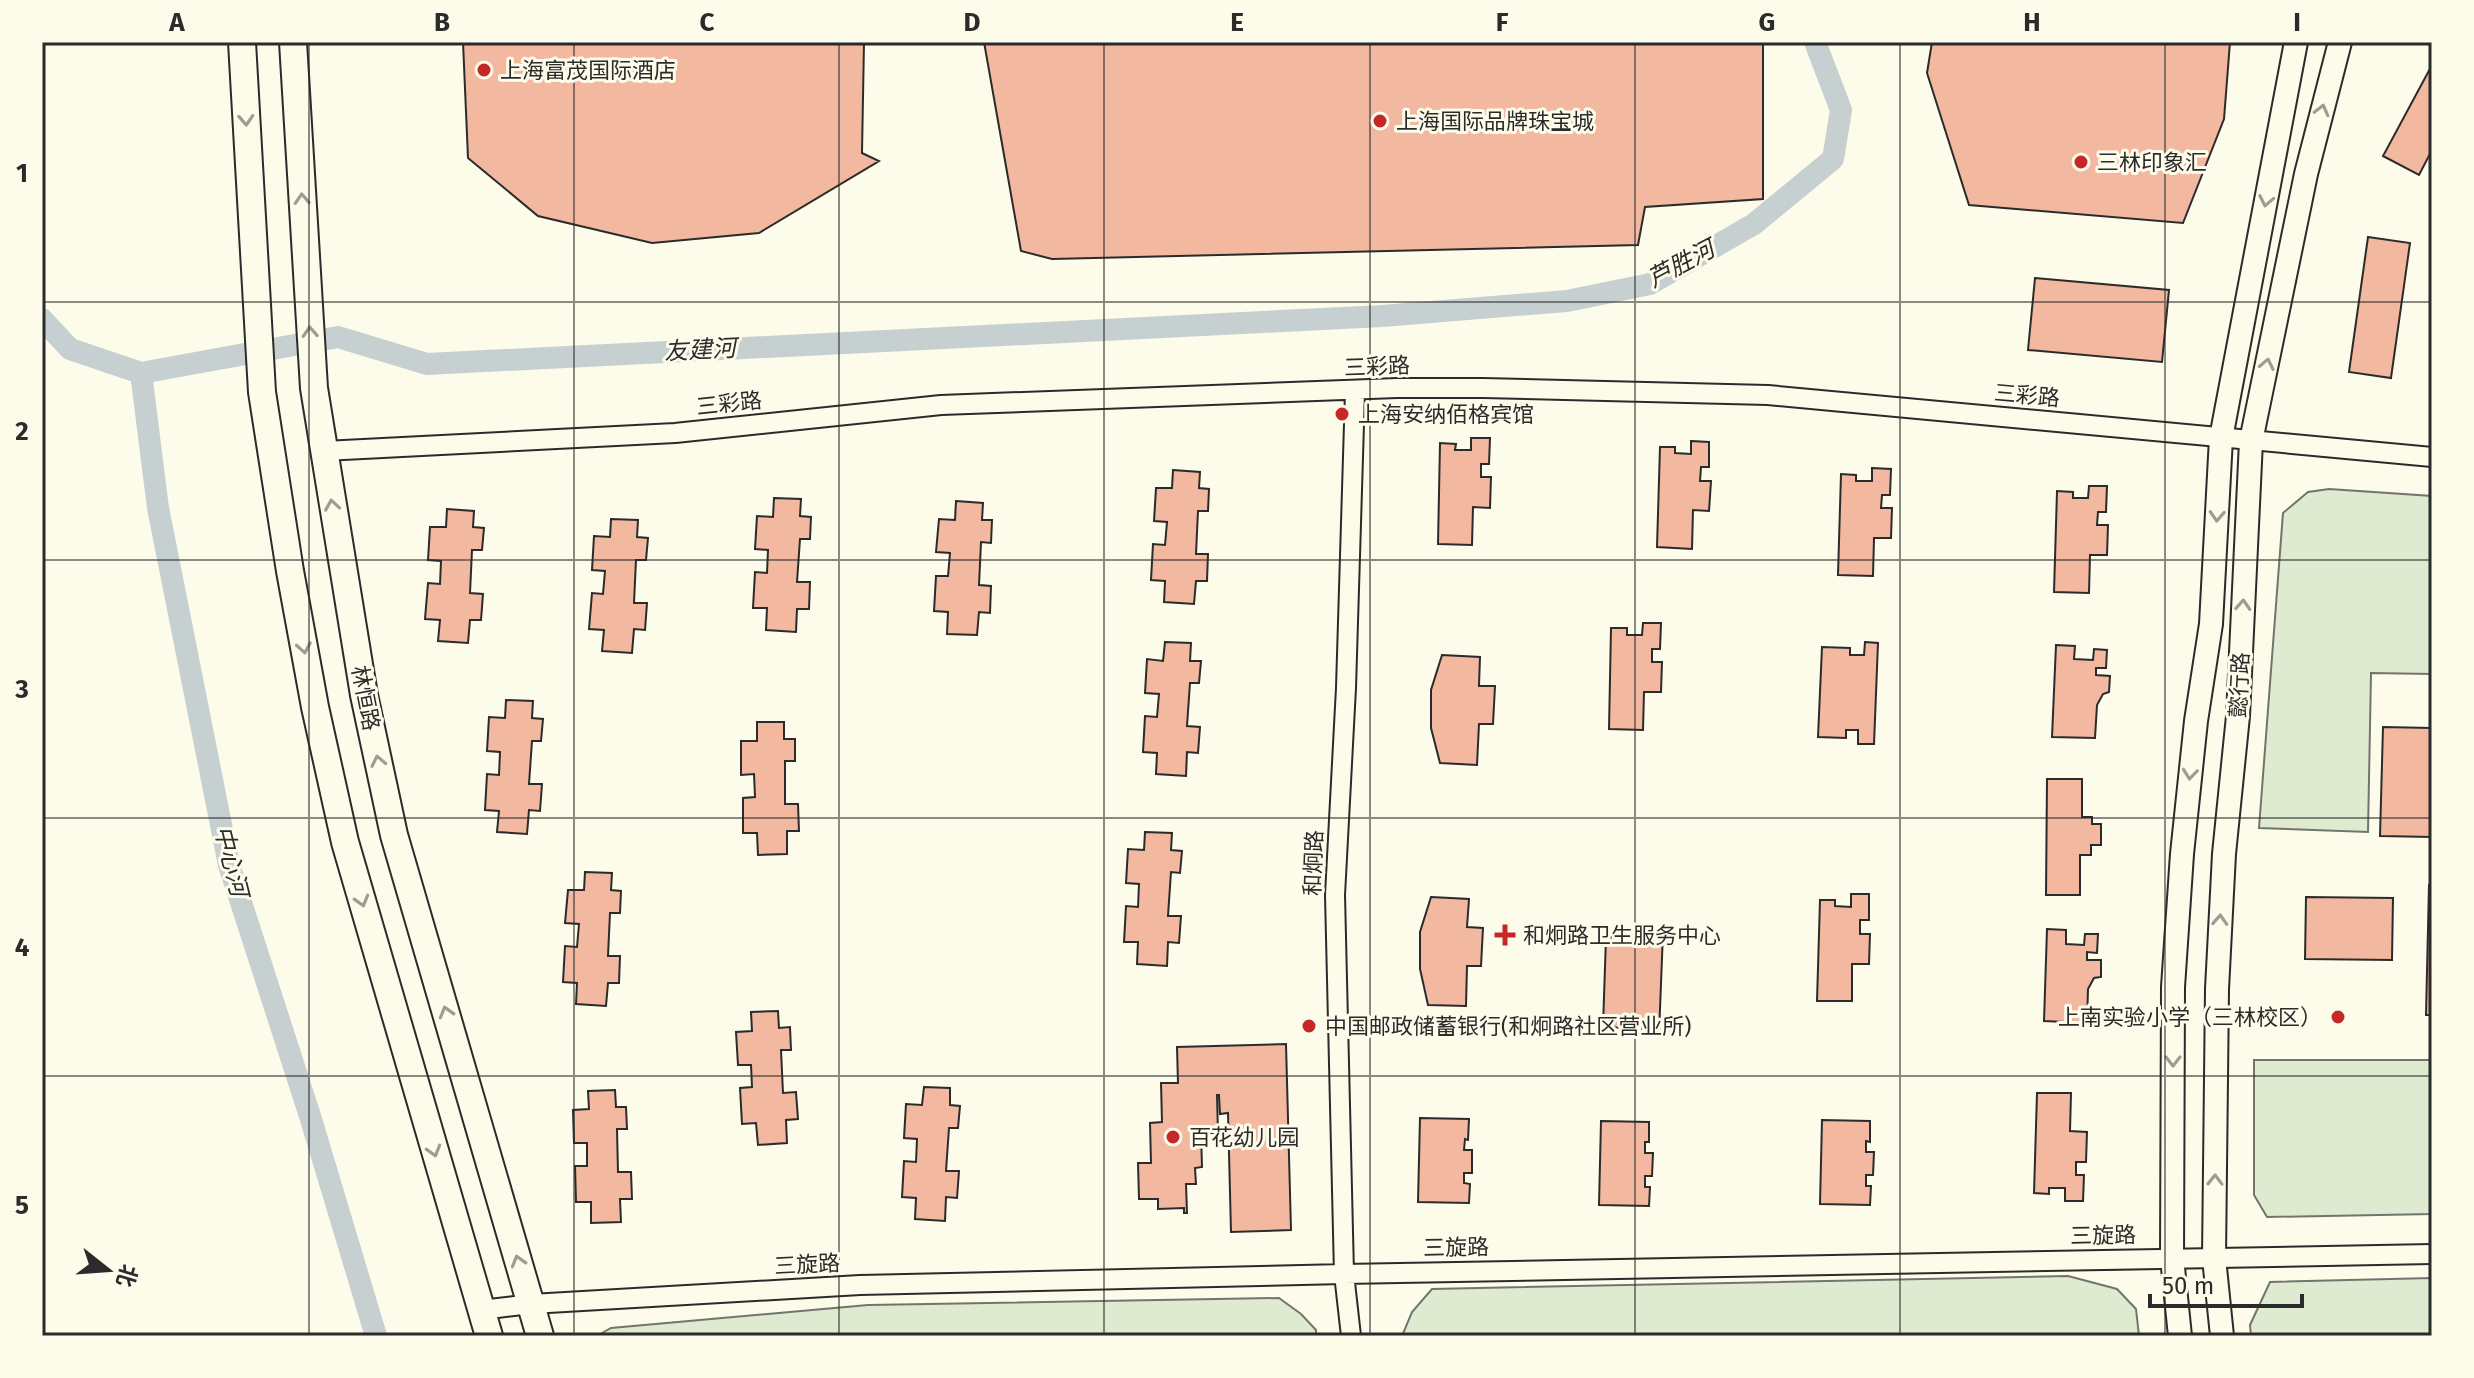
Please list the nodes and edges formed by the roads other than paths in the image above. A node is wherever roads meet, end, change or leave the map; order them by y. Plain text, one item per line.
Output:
1 (242, 42) edge
2 (293, 42) edge
3 (2296, 42) edge
4 (2340, 42) edge
5 (1355, 391) junction
6 (2221, 438) junction
7 (2251, 441) junction
8 (324, 451) junction
9 (2432, 457) edge
10 (2432, 1254) edge
11 (2172, 1258) junction
12 (2214, 1258) junction
13 (1344, 1274) junction
14 (531, 1304) junction
15 (481, 1310) junction
16 (489, 1336) edge
17 (540, 1336) edge
18 (1351, 1336) edge
19 (2180, 1336) edge
20 (2222, 1336) edge

1 -> 15 main road
8 -> 2 main road, 林恒路
3 -> 6 street, 懿行路
7 -> 4 street, 懿行路
5 - 6 street, 三彩路
5 - 8 street, 三彩路
5 - 13 street, 和炯路
6 - 7 street, 三彩路
6 -> 11 street, 懿行路
7 - 9 street, 三彩路
12 -> 7 street, 懿行路
14 -> 8 main road, 林恒路
10 - 12 street, 三旋路
11 - 12 street, 三旋路
11 - 13 street, 三旋路
11 - 19 street, 懿行路
12 - 20 street, 懿行路
13 - 14 street, 三旋路
13 - 18 street, 和炯路
14 - 15 street, 三旋路
14 - 17 main road, 林恒路
15 - 16 main road

